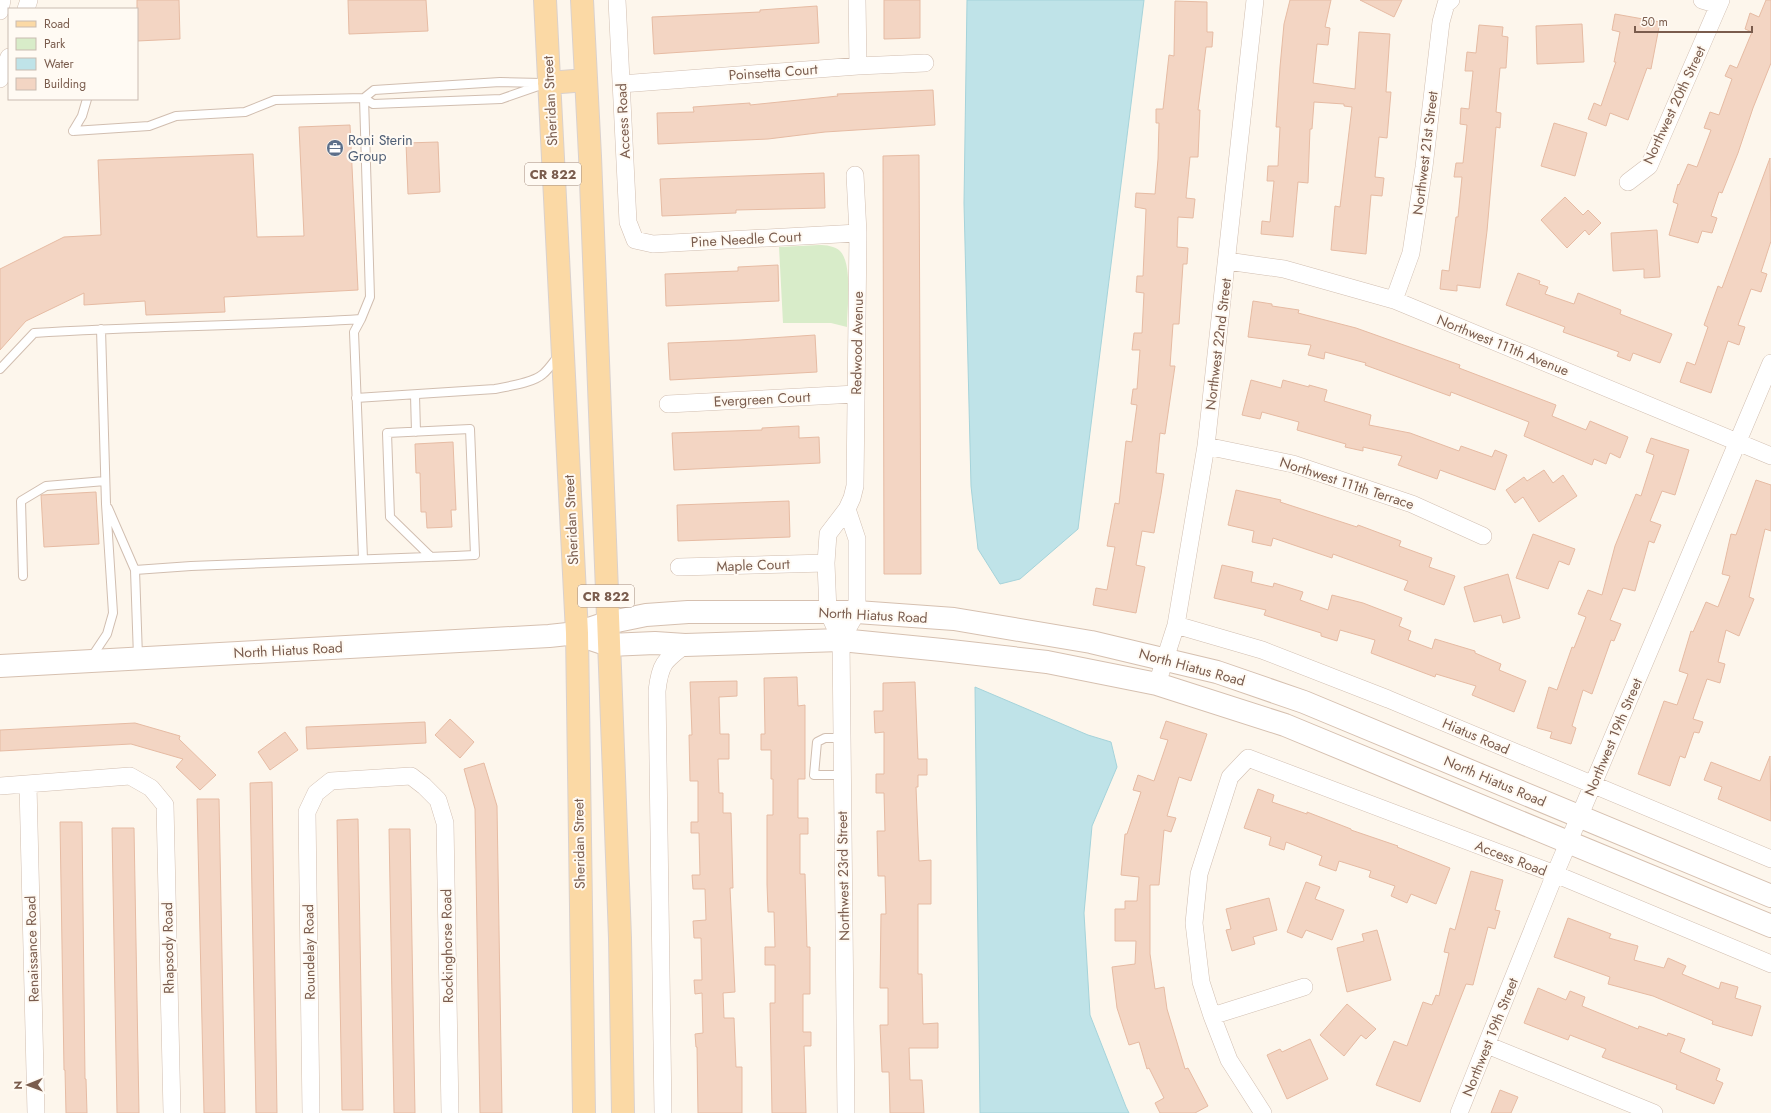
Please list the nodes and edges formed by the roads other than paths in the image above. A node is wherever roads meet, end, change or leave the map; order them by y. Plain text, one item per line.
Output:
1 (2, 0) edge
2 (545, 0) edge
3 (582, 0) edge
4 (617, 0) edge
5 (857, 0) edge
6 (1256, 0) edge
7 (1702, 0) edge
8 (1448, 2) edge
9 (1720, 2) edge
10 (0, 11) edge
11 (8, 59) edge
12 (925, 63) dead end
13 (858, 66) junction
14 (0, 79) edge
15 (586, 80) junction
16 (549, 83) junction
17 (621, 84) junction
18 (364, 98) junction
19 (87, 100) edge
20 (855, 175) dead end
21 (1628, 182) dead end
22 (858, 233) junction
23 (635, 240) joint
24 (1227, 261) junction
25 (1394, 300) junction
26 (361, 319) junction
27 (101, 329) junction
28 (562, 350) junction
29 (1771, 363) edge
30 (0, 369) edge
31 (415, 394) junction
32 (856, 394) junction
33 (356, 398) junction
34 (668, 404) dead end
35 (416, 432) junction
36 (1737, 442) junction
37 (1206, 446) junction
38 (1771, 456) edge
39 (105, 481) junction
40 (106, 504) junction
41 (847, 509) junction
42 (1483, 536) dead end
43 (431, 557) junction
44 (363, 559) junction
45 (826, 563) junction
46 (679, 567) dead end
47 (135, 570) junction
48 (23, 576) dead end
49 (828, 612) junction
50 (857, 612) junction
51 (607, 623) junction
52 (1176, 625) junction
53 (577, 634) junction
54 (841, 640) junction
55 (609, 645) junction
56 (685, 645) junction
57 (138, 658) junction
58 (1165, 659) junction
59 (90, 661) junction
60 (0, 666) edge
61 (1157, 684) junction
62 (842, 738) junction
63 (843, 775) junction
64 (1593, 784) junction
65 (28, 785) junction
66 (0, 786) edge
67 (316, 793) joint
68 (1579, 816) junction
69 (1569, 842) junction
70 (1771, 858) edge
71 (1555, 874) junction
72 (1771, 896) edge
73 (1771, 926) edge
74 (1771, 964) edge
75 (1304, 987) dead end
76 (1212, 1016) junction
77 (1487, 1045) junction
78 (36, 1113) edge
79 (172, 1113) edge
80 (311, 1113) edge
81 (450, 1113) edge
82 (584, 1113) edge
83 (623, 1113) edge
84 (663, 1113) edge
85 (846, 1113) edge
86 (1263, 1113) edge
87 (1460, 1113) edge
88 (1654, 1113) edge

1 - 10 street
2 - 16 main road, Sheridan Street / CR 822
3 - 15 main road, CR 822
4 - 17 street, Access Road
5 - 13 street
6 - 24 street, Northwest 22nd Street
7 - 9 street
8 - 25 street, Northwest 21st Street
9 - 21 street, Northwest 20th Street
11 - 14 street
12 - 13 street, Poinsetta Court
13 - 17 street, Poinsetta Court
15 - 16 main road
15 - 51 main road, CR 822
16 - 18 lane
16 - 18 lane
16 - 28 main road, Sheridan Street / CR 822
17 - 23 street, Access Road
18 - 19 lane
18 - 26 lane
20 - 22 street, Redwood Avenue
22 - 23 street, Pine Needle Court
22 - 32 street, Redwood Avenue
24 - 25 street, Northwest 111th Avenue
24 - 37 street, Northwest 22nd Street
25 - 36 street, Northwest 111th Avenue
26 - 27 lane
26 - 33 lane
27 - 30 lane
27 - 39 lane
28 - 31 lane
28 - 53 main road, Sheridan Street / CR 822
29 - 36 street, Northwest 19th Street
31 - 33 lane
31 - 35 lane
32 - 34 street, Evergreen Court
32 - 41 street, Redwood Avenue
33 - 44 lane
35 - 43 lane
35 - 43 lane
36 - 38 street, Northwest 111th Avenue
36 - 64 street, Northwest 19th Street
37 - 42 street, Northwest 111th Terrace
37 - 52 street, Northwest 22nd Street
39 - 40 lane
39 - 48 lane
40 - 47 lane
40 - 59 lane
41 - 45 street, Redwood Avenue
41 - 50 street
43 - 44 lane
44 - 47 lane
45 - 46 street, Maple Court
45 - 49 street, Redwood Avenue
47 - 57 lane
49 - 50 main road, North Hiatus Road
49 - 51 main road, North Hiatus Road
49 - 54 street, Redwood Avenue
50 - 54 street
50 - 58 main road, North Hiatus Road
51 - 53 main road, North Hiatus Road
51 - 55 main road, CR 822
52 - 58 street, Northwest 22nd Street
52 - 64 street, Hiatus Road
53 - 55 main road, North Hiatus Road
53 - 57 main road, North Hiatus Road
53 - 82 main road, Sheridan Street / CR 822
54 - 56 main road, North Hiatus Road
54 - 61 main road, North Hiatus Road
54 - 62 street, Northwest 23rd Street
55 - 56 main road, North Hiatus Road
55 - 83 main road, CR 822
56 - 84 street
57 - 59 main road, North Hiatus Road
58 - 61 street, Northwest 22nd Street
58 - 68 main road, North Hiatus Road
59 - 60 main road, North Hiatus Road
61 - 69 main road, North Hiatus Road
62 - 63 street, Northwest 23rd Street
62 - 63 lane
63 - 85 street, Northwest 23rd Street
64 - 68 street, Northwest 19th Street
64 - 70 street, Hiatus Road
65 - 66 street, Rhapsody Road
65 - 78 street, Renaissance Road
65 - 79 street, Rhapsody Road
67 - 80 street, Roundelay Road
67 - 81 street, Rockinghorse Road
68 - 69 street, Northwest 19th Street
68 - 72 main road, North Hiatus Road
69 - 71 street, Northwest 19th Street
69 - 73 main road, North Hiatus Road
71 - 74 street, Access Road
71 - 76 street, Access Road
71 - 77 street, Northwest 19th Street
75 - 76 street
76 - 86 street
77 - 87 street, Northwest 19th Street
77 - 88 street

